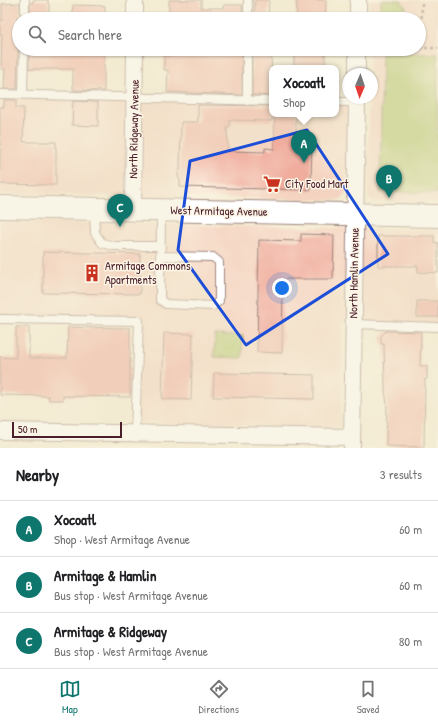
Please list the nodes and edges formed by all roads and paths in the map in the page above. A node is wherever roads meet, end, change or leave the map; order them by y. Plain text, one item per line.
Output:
1 (25, 0) edge
2 (136, 0) edge
3 (248, 0) edge
4 (358, 0) edge
5 (422, 0) edge
6 (25, 12) edge
7 (135, 12) edge
8 (248, 12) edge
9 (358, 12) edge
10 (422, 12) edge
11 (426, 48) edge
12 (438, 48) edge
13 (24, 56) edge
14 (135, 56) edge
15 (247, 56) edge
16 (357, 56) edge
17 (357, 68) edge
18 (0, 94) edge
19 (23, 94) junction
20 (134, 97) junction
21 (247, 101) junction
22 (269, 101) edge
23 (357, 104) edge
24 (0, 207) edge
25 (94, 209) junction
26 (133, 210) junction
27 (161, 210) junction
28 (355, 214) junction
29 (438, 216) edge
30 (161, 246) junction
31 (160, 256) junction
32 (0, 319) edge
33 (354, 324) junction
34 (438, 326) edge
35 (0, 431) edge
36 (135, 433) junction
37 (352, 443) edge

1 - 6 lane
2 - 7 street
3 - 8 lane
4 - 9 street
5 - 10 path
11 - 12 path
13 - 19 lane
14 - 20 street, North Ridgeway Avenue
15 - 21 lane
16 - 17 street
18 - 19 lane
19 - 20 lane
20 - 21 lane
20 - 26 street, North Ridgeway Avenue
21 - 22 lane
23 - 28 street, North Hamlin Avenue
24 - 25 main road, West Armitage Avenue
25 - 26 main road, West Armitage Avenue
25 - 30 lane
26 - 27 main road, West Armitage Avenue
27 - 28 main road, West Armitage Avenue
27 - 30 lane
28 - 29 main road, West Armitage Avenue
28 - 33 street, North Hamlin Avenue
30 - 31 lane
31 - 31 lane
32 - 36 lane
33 - 34 lane
33 - 37 street, North Hamlin Avenue
35 - 36 street
36 - 37 street

